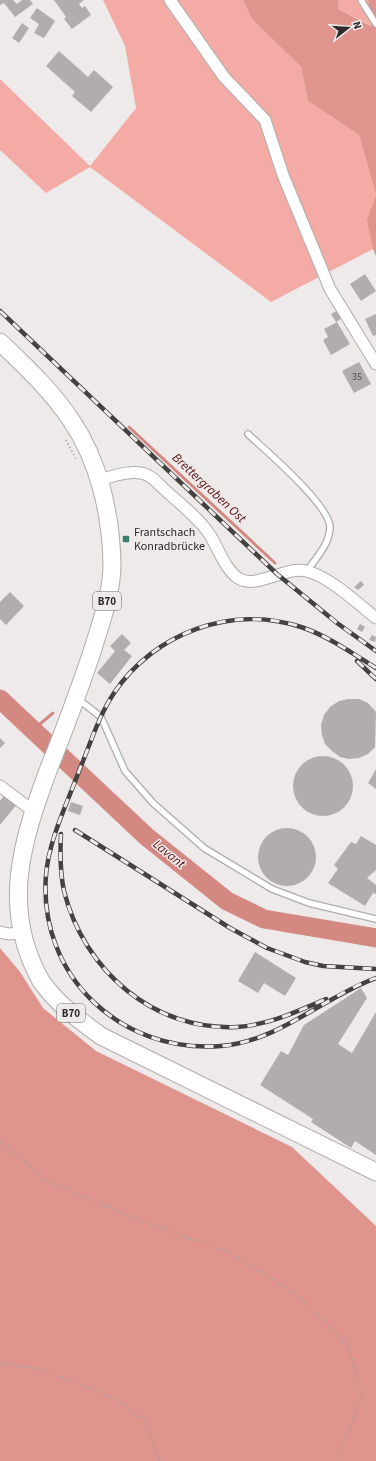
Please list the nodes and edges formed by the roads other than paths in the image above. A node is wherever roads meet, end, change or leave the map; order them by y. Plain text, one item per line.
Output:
1 (170, 0) edge
2 (361, 0) edge
3 (376, 24) edge
4 (0, 342) edge
5 (376, 364) edge
6 (248, 434) dead end
7 (99, 480) junction
8 (307, 571) junction
9 (376, 618) edge
10 (76, 697) junction
11 (0, 786) edge
12 (33, 811) junction
13 (376, 919) edge
14 (0, 932) edge
15 (20, 932) junction
16 (376, 1172) edge

1 - 5 street
2 - 3 lane
4 - 7 main road, B70
6 - 8 lane
7 - 8 street
7 - 10 main road, B70
8 - 9 street
10 - 12 main road, B70
10 - 13 lane
11 - 12 street
12 - 15 main road, B70
14 - 15 street
15 - 16 main road, B70

